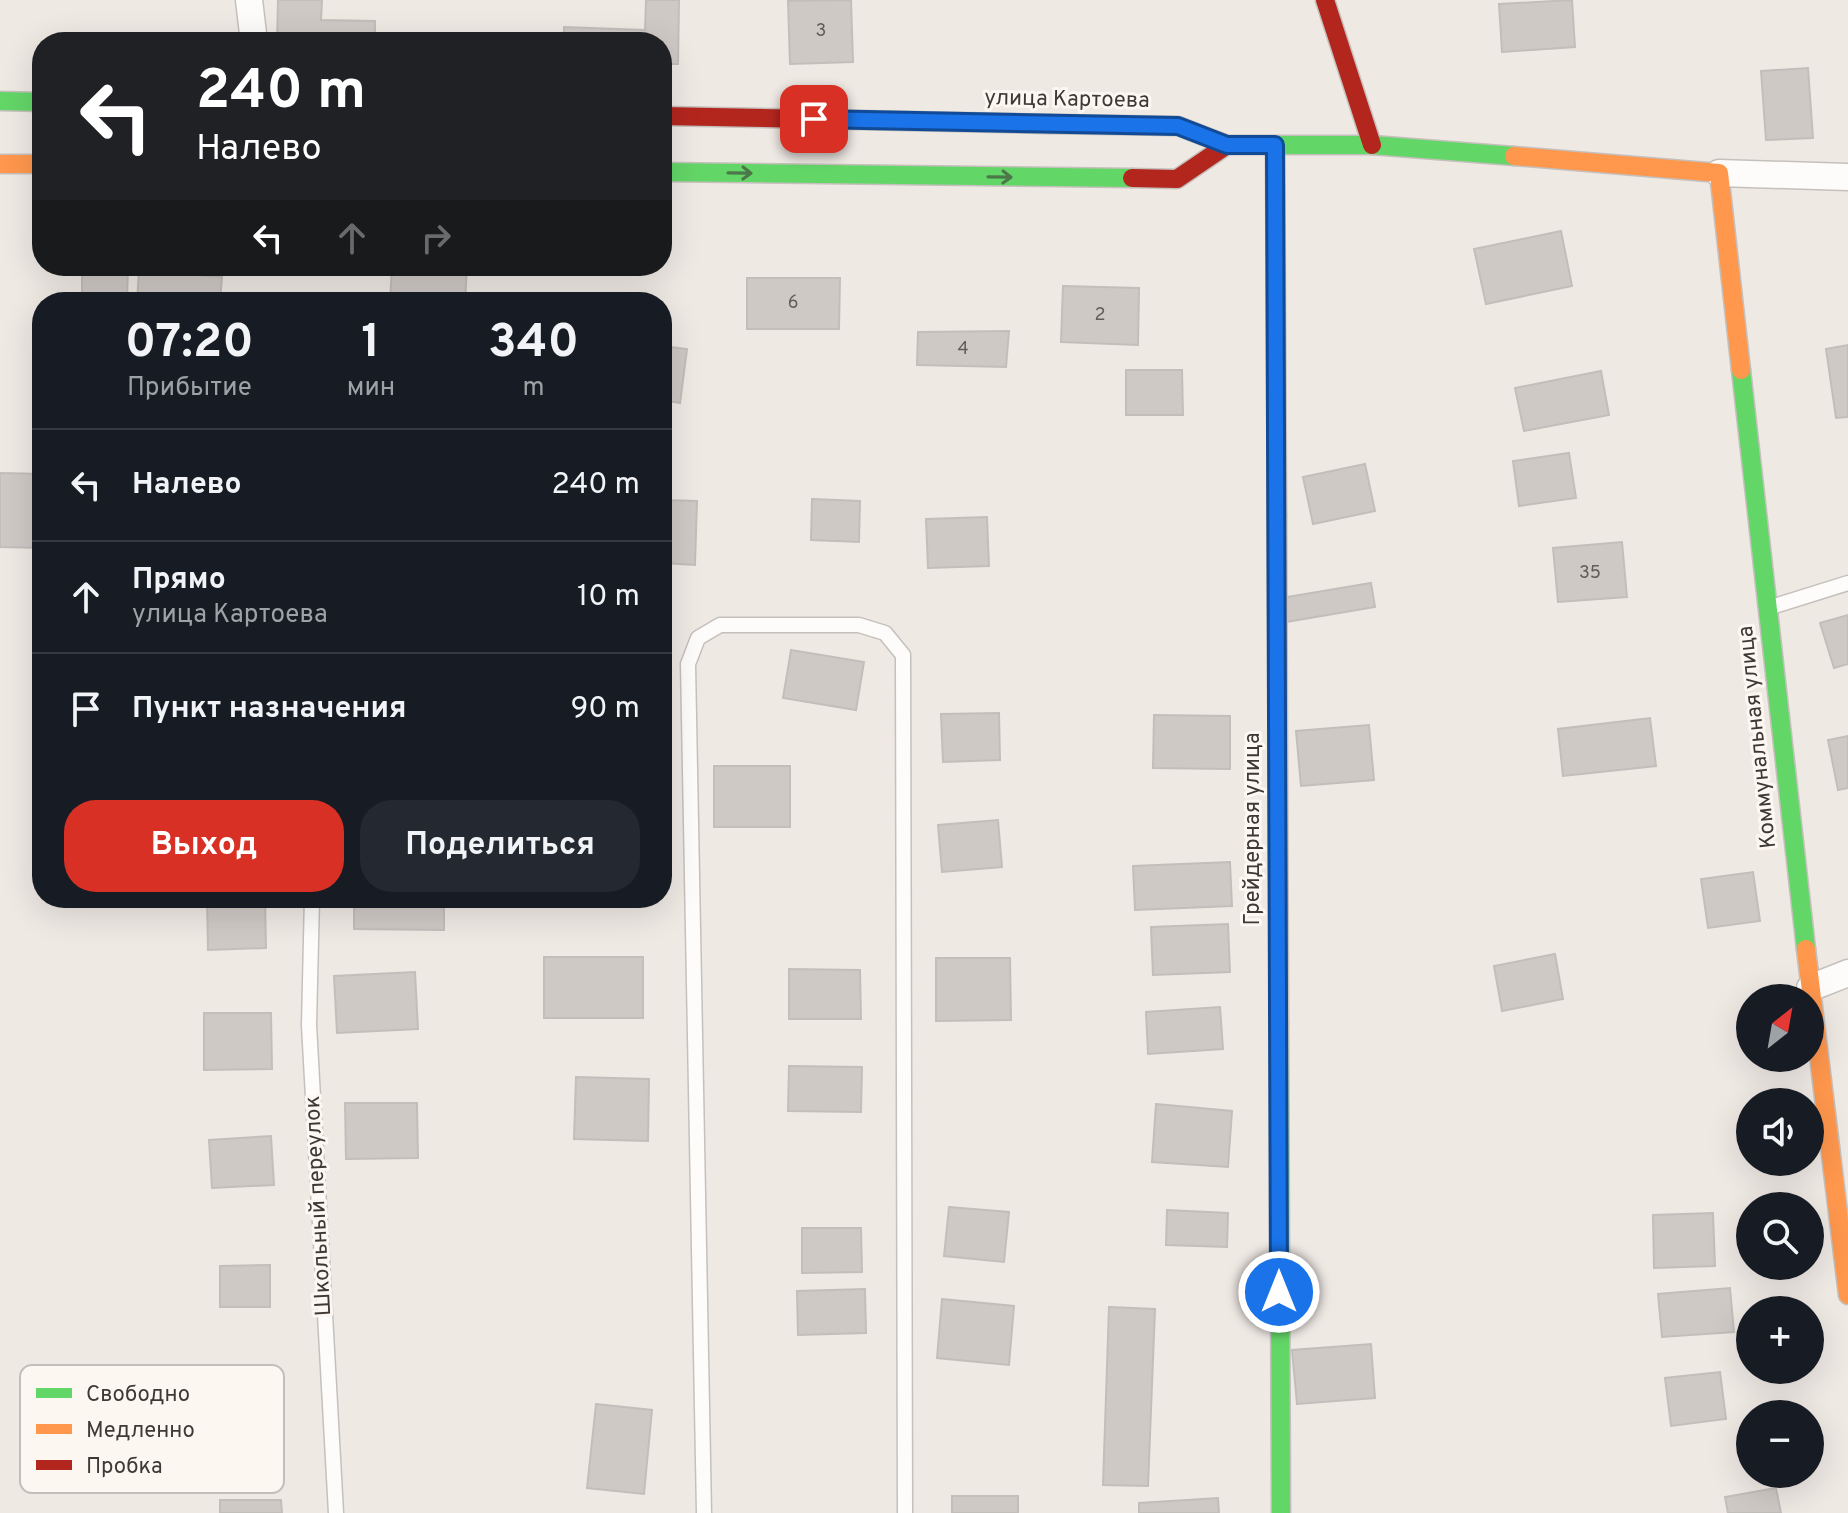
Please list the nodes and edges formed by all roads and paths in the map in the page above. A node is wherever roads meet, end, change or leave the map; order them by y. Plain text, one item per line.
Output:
1 (249, 0) edge
2 (1325, 0) edge
3 (253, 32) edge
4 (0, 101) edge
5 (32, 102) edge
6 (672, 116) edge
7 (1227, 145) junction
8 (1275, 145) junction
9 (1372, 145) junction
10 (0, 164) edge
11 (32, 164) edge
12 (672, 172) edge
13 (1719, 173) junction
14 (1848, 177) edge
15 (1848, 583) edge
16 (1768, 608) junction
17 (312, 908) edge
18 (1848, 973) edge
19 (1810, 984) edge
20 (1820, 984) edge
21 (1820, 1072) edge
22 (1848, 1295) edge
23 (336, 1513) edge
24 (704, 1513) edge
25 (905, 1513) edge
26 (1281, 1513) edge

1 - 3 street
2 - 9 main road
4 - 5 main road
6 - 7 main road, улица Картоева
7 - 8 main road
12 -> 7 main road
8 - 9 main road
8 - 26 main road, Грейдерная улица
9 - 13 main road
10 - 11 main road
13 - 14 street
13 - 16 main road, Коммунальная улица
15 - 16 lane
16 - 19 main road, Коммунальная улица
17 - 23 lane, Школьный переулок
18 - 20 street
21 - 22 main road, Коммунальная улица
24 - 25 lane

